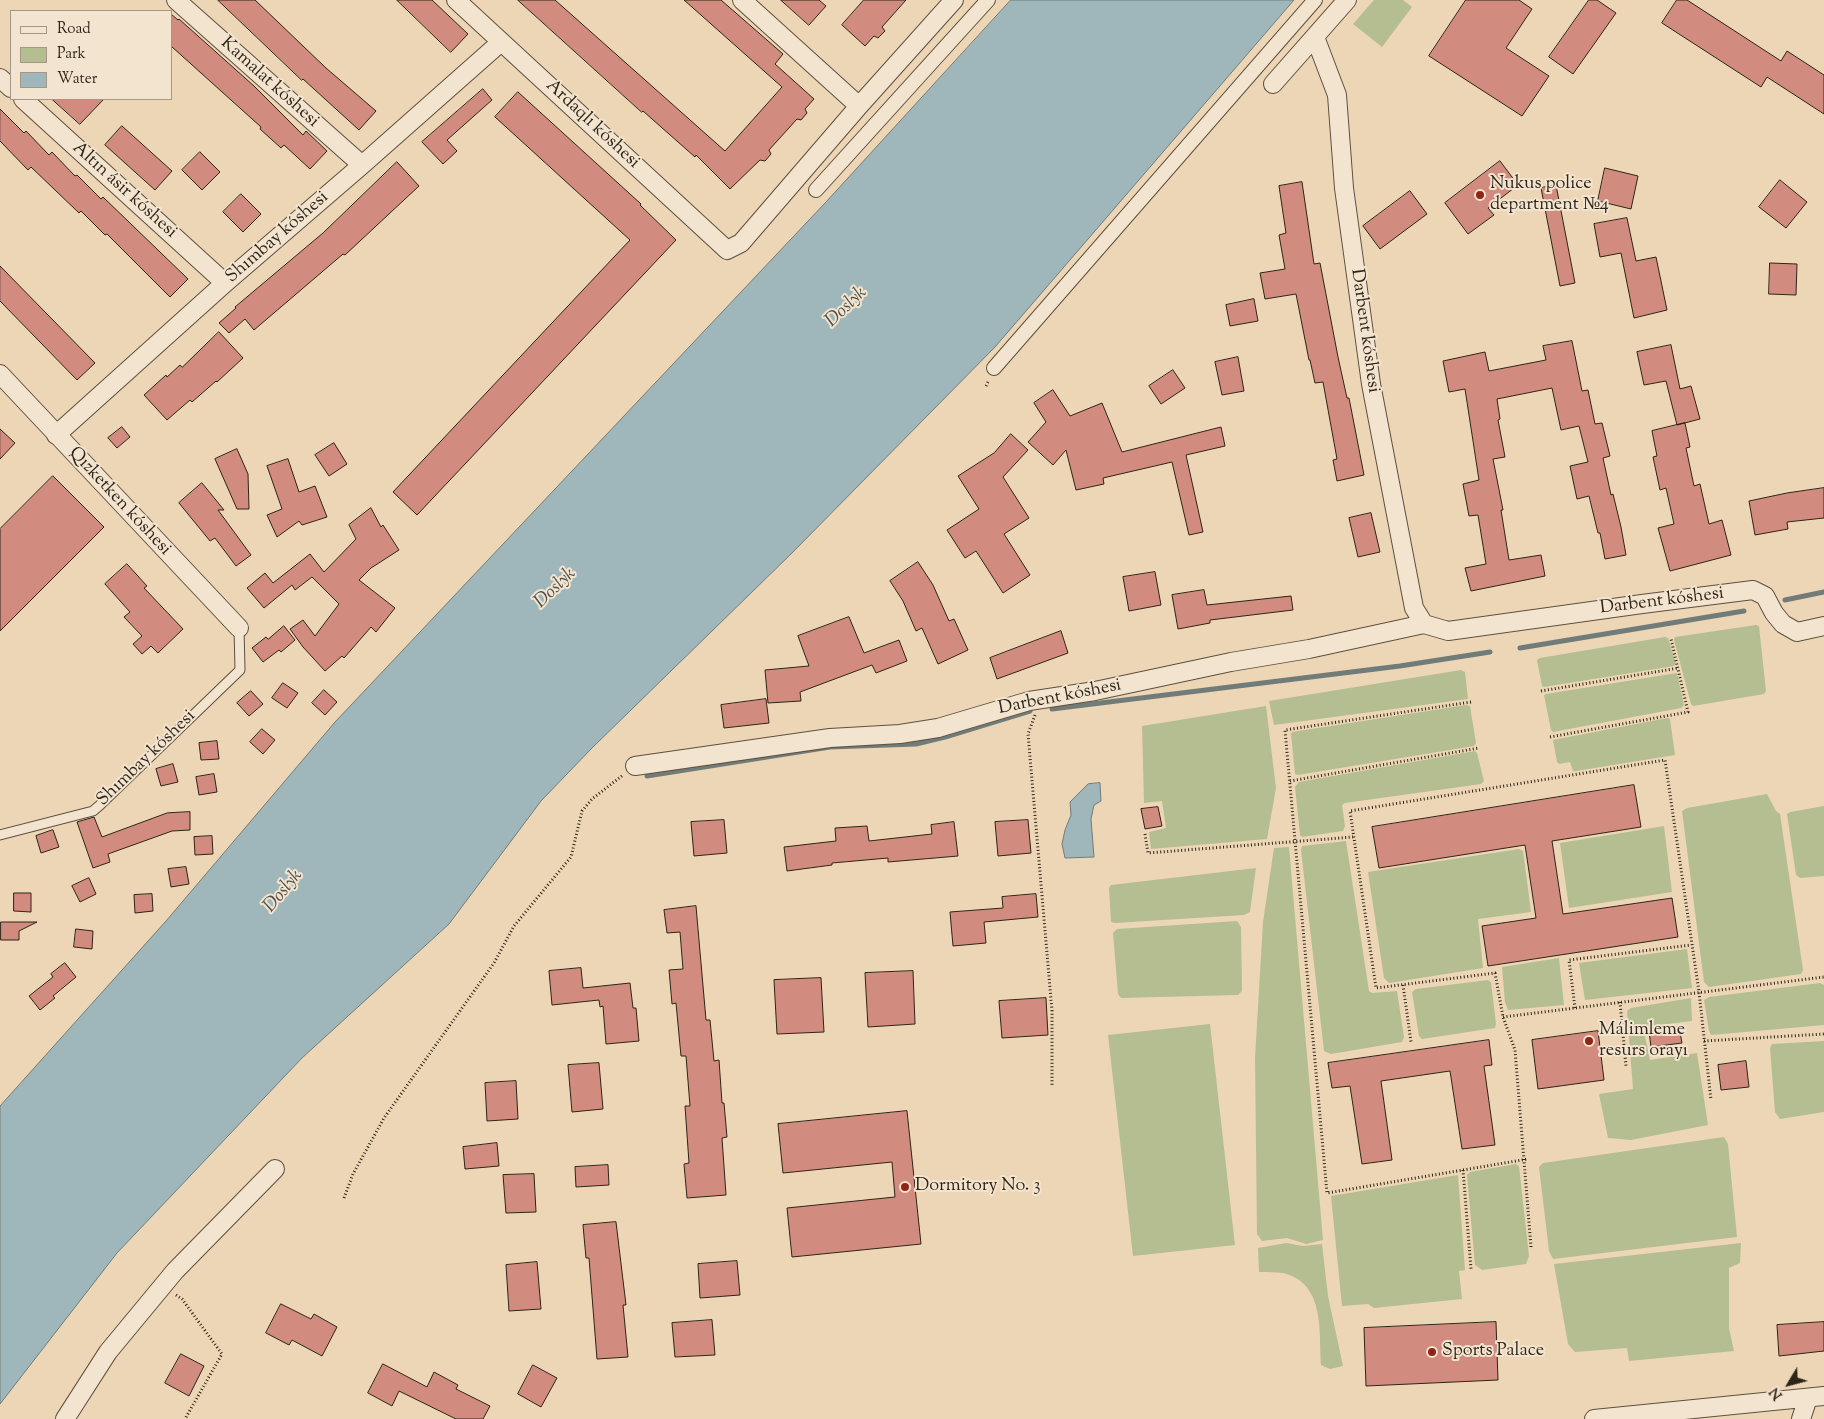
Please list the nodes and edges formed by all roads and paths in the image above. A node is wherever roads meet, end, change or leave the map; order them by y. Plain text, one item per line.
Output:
1 (176, 0) edge
2 (456, 0) edge
3 (742, 0) edge
4 (954, 0) edge
5 (988, 0) edge
6 (1315, 0) edge
7 (1347, 0) edge
8 (1315, 36) junction
9 (501, 42) junction
10 (0, 78) edge
11 (1273, 84) dead end
12 (10, 87) edge
13 (24, 100) edge
14 (859, 106) junction
15 (362, 166) junction
16 (816, 190) dead end
17 (224, 283) junction
18 (994, 368) dead end
19 (0, 374) edge
20 (56, 435) junction
21 (1424, 624) junction
22 (1824, 626) edge
23 (239, 628) joint
24 (1671, 639) dead end
25 (1679, 668) junction
26 (1541, 692) dead end
27 (1042, 699) junction
28 (1471, 702) dead end
29 (1550, 737) dead end
30 (1479, 748) dead end
31 (635, 766) joint
32 (1290, 781) junction
33 (1145, 834) dead end
34 (0, 835) edge
35 (1353, 837) junction
36 (1295, 842) junction
37 (1691, 945) junction
38 (1824, 977) edge
39 (1403, 985) junction
40 (1699, 992) junction
41 (1620, 1002) junction
42 (1575, 1008) junction
43 (1503, 1017) junction
44 (1824, 1034) edge
45 (1704, 1041) junction
46 (1410, 1042) dead end
47 (1626, 1066) dead end
48 (1052, 1088) dead end
49 (1711, 1100) dead end
50 (1528, 1159) dead end
51 (275, 1169) dead end
52 (1463, 1170) junction
53 (344, 1198) dead end
54 (1531, 1248) dead end
55 (1472, 1270) dead end
56 (164, 1285) junction
57 (1816, 1397) edge
58 (65, 1419) edge
59 (186, 1419) edge
60 (1594, 1419) edge
61 (1801, 1419) edge

1 - 15 street, Kamalat kóshesi
2 - 9 street, Ardaqlı kóshesi
3 - 14 street
4 - 14 street
5 - 16 street
6 - 18 street
7 - 8 street
8 - 11 street
8 - 21 street, Darbent kóshesi
9 - 14 street, Ardaqlı kóshesi
9 - 15 street, Shımbay kóshesi
10 - 12 street
13 - 17 street, Altın ásir kóshesi
15 - 17 street, Shımbay kóshesi
17 - 20 street, Shımbay kóshesi
19 - 20 street, Qızketken kóshesi
20 - 23 street, Qızketken kóshesi
21 - 22 street, Darbent kóshesi
21 - 27 street, Darbent kóshesi
23 - 34 lane, Shımbay kóshesi
24 - 25 path
25 - 26 path
25 - 29 path
27 - 31 street, Darbent kóshesi
27 - 48 path
28 - 32 path
30 - 32 path
31 - 53 path
32 - 36 path
33 - 36 path
35 - 36 path
35 - 37 path
35 - 39 path
36 - 52 path
37 - 40 path
37 - 42 path
38 - 40 path
39 - 43 path
39 - 46 path
40 - 41 path
40 - 45 path
41 - 42 path
41 - 47 path
42 - 43 path
43 - 54 path
44 - 45 path
45 - 49 path
50 - 52 path
51 - 56 street
52 - 55 path
56 - 58 street
56 - 59 path
57 - 60 street
57 - 61 street

